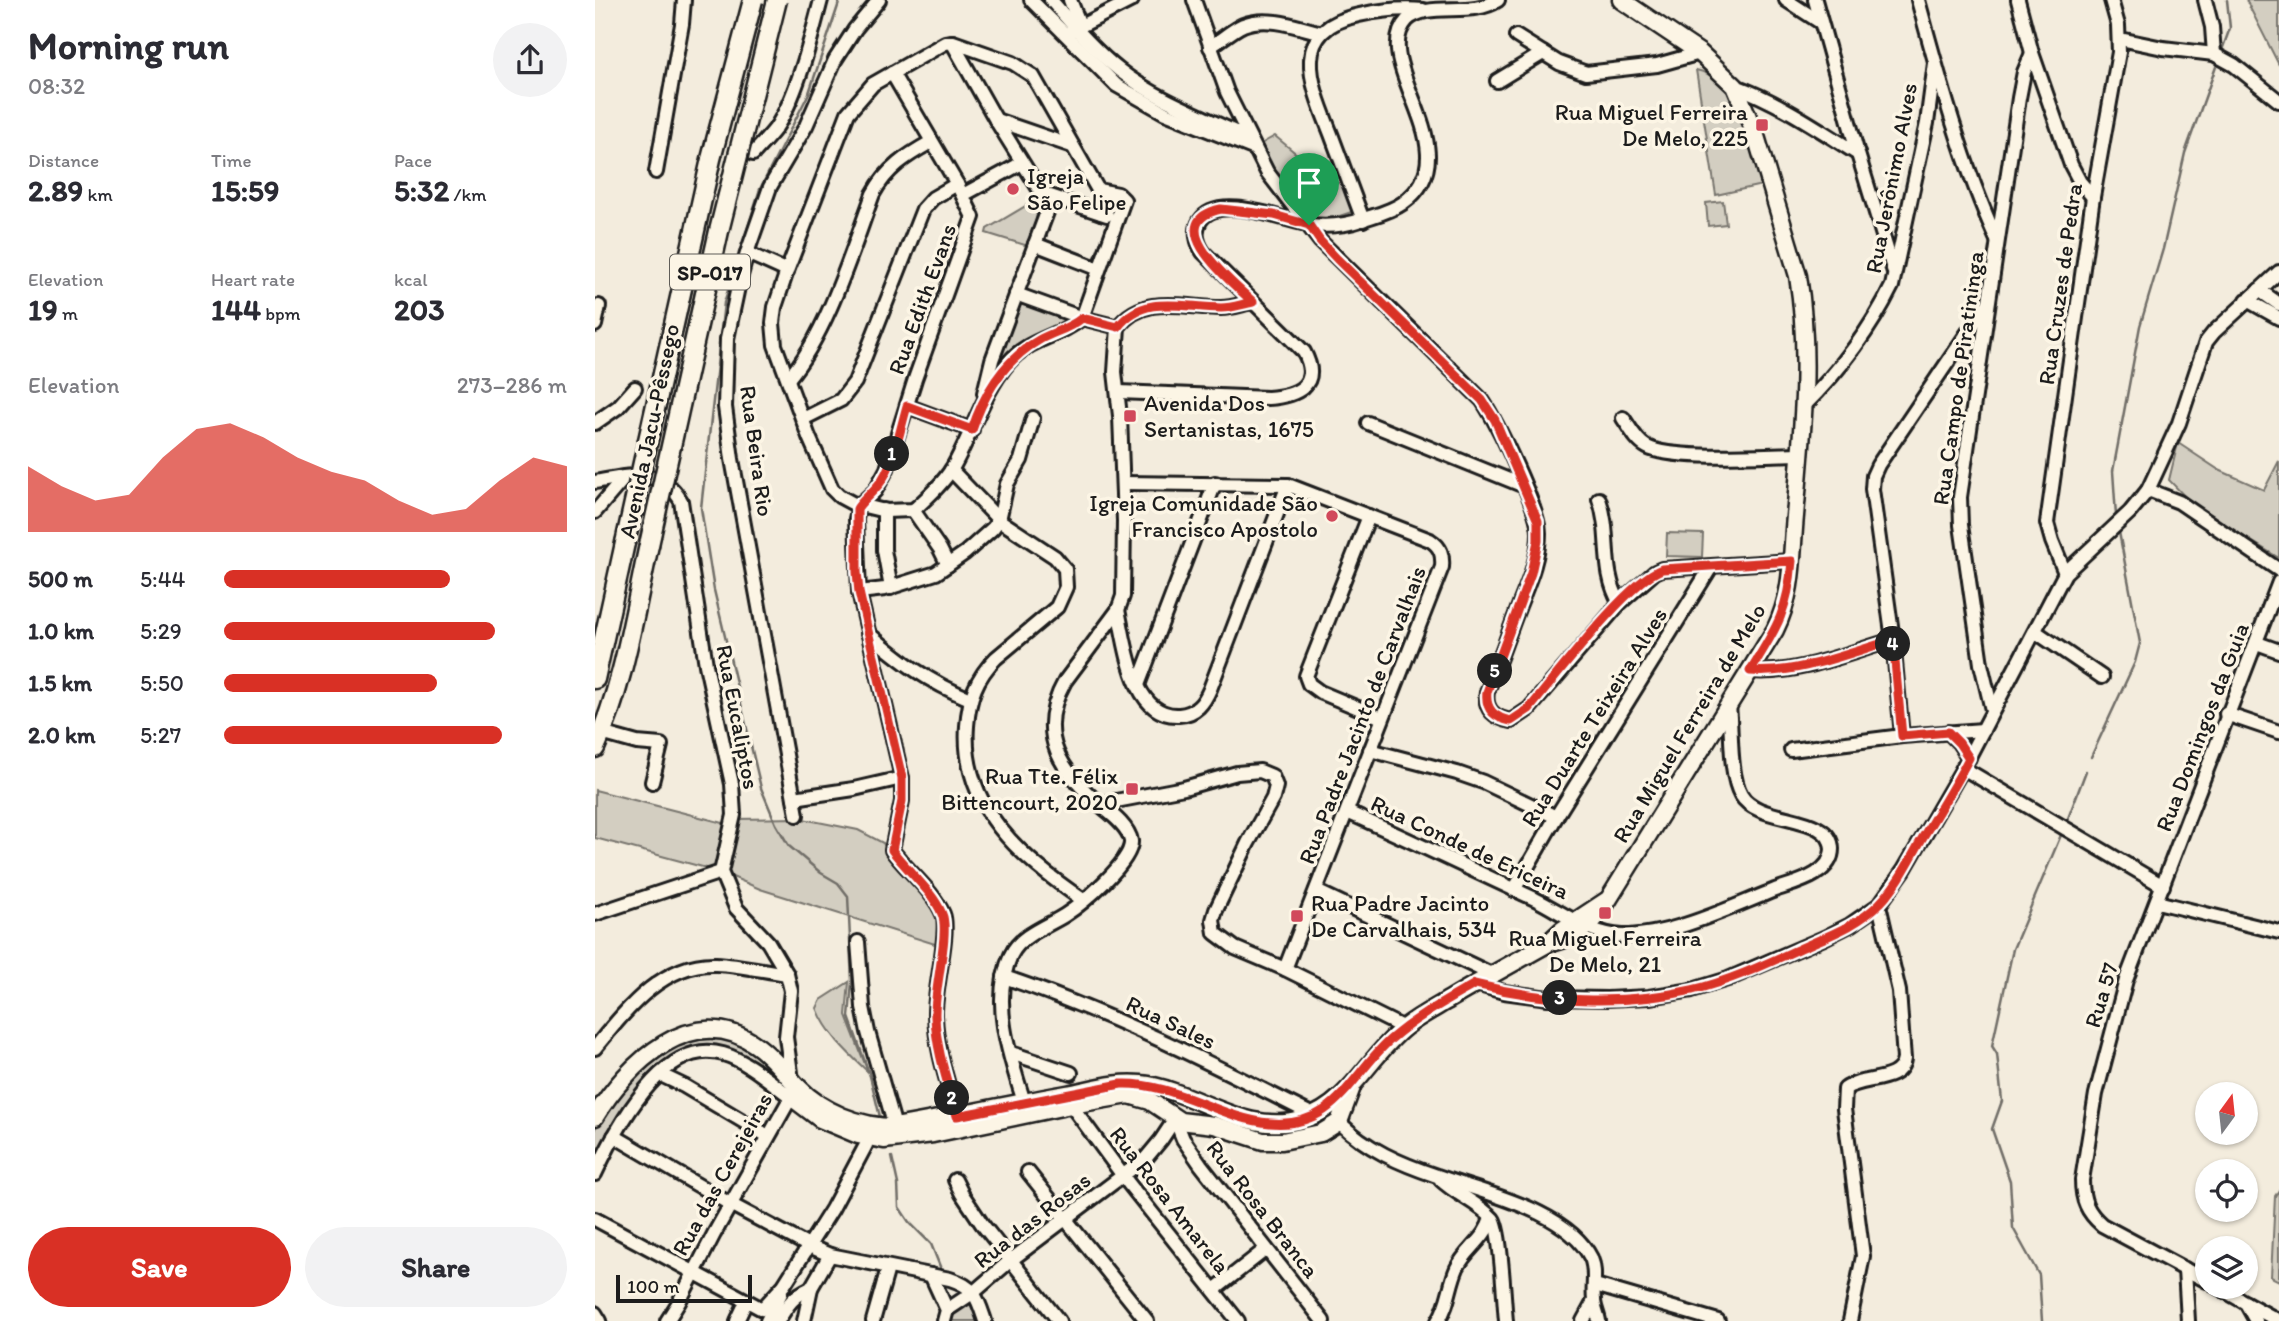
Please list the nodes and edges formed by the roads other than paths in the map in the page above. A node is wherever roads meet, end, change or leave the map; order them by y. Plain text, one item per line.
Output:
1 (684, 0) edge
2 (753, 0) edge
3 (777, 0) edge
4 (821, 0) edge
5 (879, 0) edge
6 (1031, 0) edge
7 (1051, 0) edge
8 (1070, 0) edge
9 (1132, 0) edge
10 (1194, 0) edge
11 (1498, 0) edge
12 (1621, 0) edge
13 (1786, 0) edge
14 (1815, 0) edge
15 (1918, 0) edge
16 (2018, 0) edge
17 (2111, 0) edge
18 (2205, 0) edge
19 (1423, 10) junction
20 (1820, 22) junction
21 (1073, 29) junction
22 (1321, 33) junction
23 (1516, 36) dead end
24 (2120, 39) junction
25 (952, 42) junction
26 (1210, 47) junction
27 (1543, 53) junction
28 (1700, 53) junction
29 (2032, 53) junction
30 (2214, 54) junction
31 (1935, 63) junction
32 (892, 73) junction
33 (1497, 81) dead end
34 (1735, 86) junction
35 (2279, 101) edge
36 (996, 120) junction
37 (931, 142) junction
38 (1253, 144) junction
39 (1072, 146) junction
40 (753, 154) dead end
41 (1858, 154) junction
42 (1022, 163) junction
43 (656, 172) dead end
44 (960, 190) junction
45 (1098, 190) junction
46 (1041, 193) junction
47 (2093, 197) junction
48 (1101, 213) junction
49 (1117, 219) junction
50 (1363, 220) junction
51 (1309, 225) junction
52 (1997, 240) junction
53 (1035, 244) junction
54 (747, 253) junction
55 (1099, 269) junction
56 (787, 271) junction
57 (2279, 272) edge
58 (1895, 274) junction
59 (2259, 290) junction
60 (1016, 295) junction
61 (1989, 300) junction
62 (2247, 300) junction
63 (1253, 302) junction
64 (2279, 304) edge
65 (602, 306) edge
66 (1082, 318) junction
67 (2279, 318) edge
68 (595, 325) edge
69 (1118, 327) junction
70 (1806, 372) junction
71 (788, 379) junction
72 (635, 388) dead end
73 (1822, 388) junction
74 (1119, 392) junction
75 (984, 399) junction
76 (907, 406) junction
77 (1803, 407) junction
78 (1033, 418) dead end
79 (1623, 418) dead end
80 (803, 419) junction
81 (595, 423) edge
82 (1368, 423) dead end
83 (972, 430) junction
84 (1801, 454) junction
85 (951, 470) junction
86 (625, 477) junction
87 (595, 482) edge
88 (1122, 483) junction
89 (1215, 483) junction
90 (1288, 485) junction
91 (1524, 486) junction
92 (2148, 490) junction
93 (1599, 499) dead end
94 (859, 505) junction
95 (884, 510) junction
96 (913, 510) junction
97 (595, 512) edge
98 (1369, 516) junction
99 (999, 520) junction
100 (1792, 561) junction
101 (948, 565) junction
102 (1711, 567) junction
103 (2279, 570) edge
104 (2065, 573) junction
105 (2279, 582) edge
106 (891, 588) junction
107 (859, 592) junction
108 (1620, 603) junction
109 (1118, 610) junction
110 (867, 632) junction
111 (2036, 632) junction
112 (1893, 640) junction
113 (2257, 643) junction
114 (2279, 651) edge
115 (1750, 671) junction
116 (2102, 677) dead end
117 (595, 679) edge
118 (1137, 687) junction
119 (970, 699) junction
120 (1729, 706) junction
121 (1992, 710) junction
122 (2226, 714) junction
123 (1382, 718) junction
124 (1983, 730) junction
125 (1948, 732) junction
126 (2279, 732) edge
127 (1902, 736) junction
128 (598, 741) edge
129 (1370, 750) junction
130 (1791, 750) dead end
131 (1966, 763) junction
132 (902, 778) junction
133 (652, 782) dead end
134 (794, 798) junction
135 (1100, 804) junction
136 (1347, 812) junction
137 (797, 815) dead end
138 (1556, 817) junction
139 (721, 872) junction
140 (2163, 886) junction
141 (1514, 890) junction
142 (1316, 891) junction
143 (1083, 900) junction
144 (2157, 902) junction
145 (1879, 905) junction
146 (595, 914) edge
147 (1582, 923) junction
148 (2279, 932) edge
149 (858, 942) dead end
150 (1285, 969) junction
151 (787, 974) junction
152 (1492, 974) junction
153 (1004, 977) junction
154 (1475, 984) junction
155 (1404, 1028) junction
156 (595, 1048) edge
157 (1011, 1053) junction
158 (1071, 1073) dead end
159 (660, 1075) junction
160 (1353, 1085) junction
161 (794, 1088) junction
162 (1071, 1105) junction
163 (1026, 1108) junction
164 (957, 1116) junction
165 (1315, 1116) junction
166 (595, 1117) edge
167 (1217, 1118) junction
168 (1175, 1119) junction
169 (1339, 1122) junction
170 (895, 1127) junction
171 (869, 1131) junction
172 (614, 1136) junction
173 (768, 1136) junction
174 (1028, 1172) dead end
175 (595, 1174) edge
176 (1123, 1176) junction
177 (1439, 1177) junction
178 (955, 1180) dead end
179 (730, 1204) junction
180 (1491, 1217) junction
181 (595, 1219) edge
182 (1065, 1220) junction
183 (809, 1246) junction
184 (1266, 1249) junction
185 (830, 1255) junction
186 (1011, 1260) junction
187 (888, 1268) junction
188 (2186, 1269) junction
189 (694, 1272) junction
190 (2195, 1274) edge
191 (932, 1276) junction
192 (1595, 1285) junction
193 (811, 1289) junction
194 (1214, 1290) junction
195 (974, 1292) junction
196 (2239, 1299) edge
197 (1594, 1301) junction
198 (746, 1302) junction
199 (2246, 1303) junction
200 (595, 1313) edge
201 (764, 1315) edge
202 (945, 1315) edge
203 (600, 1321) edge
204 (667, 1321) edge
205 (737, 1321) edge
206 (778, 1321) edge
207 (804, 1321) edge
208 (873, 1321) edge
209 (985, 1321) edge
210 (1059, 1321) edge
211 (1147, 1321) edge
212 (1238, 1321) edge
213 (1323, 1321) edge
214 (1438, 1321) edge
215 (1506, 1321) edge
216 (1584, 1321) edge
217 (1599, 1321) edge
218 (1718, 1321) edge
219 (1850, 1321) edge
220 (2188, 1321) edge
221 (2256, 1321) edge
222 (2279, 1321) edge

1 - 43 street
2 - 117 highway, Avenida Jacu-Pêssego / SP-017, bridge
3 - 128 highway, Avenida Jacu-Pêssego / SP-017, bridge
4 - 40 street
5 - 54 street, Rua Beira Rio
6 - 21 street
7 - 21 street
8 - 21 street
9 - 21 street
10 - 26 street
11 - 19 street
12 - 28 main road, Rua Miguel Ferreira de Melo
13 - 20 street
14 - 20 street
15 - 31 street, Rua Jerônimo Alves
16 - 29 street
17 - 24 street, Rua Cruzes de Pedra
18 - 30 street
19 - 22 street
19 - 50 street
20 - 41 street
21 - 38 street
22 - 26 street
22 - 50 street
23 - 27 street
24 - 30 street
24 - 47 street, Rua Cruzes de Pedra
25 - 32 street
25 - 36 street
25 - 39 street
26 - 38 street
27 - 28 street
27 - 33 street
28 - 34 main road, Rua Miguel Ferreira de Melo
29 - 47 street
29 - 52 street, Rua Campo de Piratininga
30 - 35 street
31 - 52 street
31 - 58 street, Rua Jerônimo Alves
32 - 37 street, Rua Edith Evans
32 - 56 street
34 - 41 street
34 - 70 main road, Rua Miguel Ferreira de Melo
36 - 39 street
36 - 42 street
37 - 44 street, Rua Edith Evans
37 - 71 street
38 - 51 street
39 - 45 street
41 - 58 street
42 - 44 street
42 - 46 street
44 - 76 street, Rua Edith Evans
44 - 80 street
45 - 48 street
45 - 49 street
46 - 48 street
46 - 53 street
47 - 104 street, Rua Cruzes de Pedra
48 - 49 street
49 - 55 street
50 - 51 street
51 - 63 street
51 - 91 street
52 - 61 street, Rua Campo de Piratininga
53 - 55 street
53 - 60 street
54 - 56 street
54 - 134 street, Rua Beira Rio
55 - 66 street
56 - 71 street
57 - 59 street
58 - 73 street, Rua Jerônimo Alves
59 - 62 street
59 - 64 street
60 - 66 street
60 - 75 street
61 - 112 street
61 - 121 street, Rua Campo de Piratininga
62 - 67 street
62 - 92 street
63 - 69 street
63 - 74 street
65 - 68 street
66 - 69 street
66 - 75 street
69 - 74 street
70 - 73 street
70 - 77 main road, Rua Miguel Ferreira de Melo
71 - 80 street
72 - 81 street
73 - 77 street, Rua Jerônimo Alves
74 - 88 street
75 - 83 street
76 - 83 street
76 - 94 street, Rua Edith Evans
77 - 84 main road, Rua Miguel Ferreira de Melo
78 - 99 street
79 - 84 street
80 - 94 street
82 - 91 street
83 - 85 street
84 - 100 main road, Rua Miguel Ferreira de Melo
85 - 96 street
85 - 99 street
86 - 87 street
86 - 97 street
86 - 139 street, Rua Eucaliptos
88 - 89 street, Rua Padre Jacinto de Carvalhais
88 - 109 street
89 - 90 street, Rua Padre Jacinto de Carvalhais
89 - 118 street
90 - 98 street, Rua Padre Jacinto de Carvalhais
90 - 118 street
91 - 108 street
92 - 103 street
92 - 104 street
93 - 108 street
94 - 95 street
94 - 107 street
95 - 96 street
95 - 106 street
96 - 101 street
98 - 123 street, Rua Padre Jacinto de Carvalhais
98 - 123 street
99 - 101 street
99 - 119 street
100 - 102 street
100 - 115 main road, Rua Miguel Ferreira de Melo
101 - 106 street
102 - 108 street
102 - 138 street, Rua Duarte Teixeira Alves
104 - 111 street
105 - 113 street, Rua Domingos da Guia
106 - 107 street
107 - 110 street
109 - 118 street
109 - 135 street
110 - 119 street
110 - 132 street
111 - 116 street
111 - 121 street
112 - 115 street
112 - 127 street
113 - 114 street
113 - 122 street, Rua Domingos da Guia
115 - 120 main road, Rua Miguel Ferreira de Melo
119 - 143 street
120 - 147 main road, Rua Miguel Ferreira de Melo
120 - 147 street, Rua Conde de Ericeira
121 - 124 street
122 - 126 street
122 - 140 street, Rua Domingos da Guia
123 - 129 street, Rua Padre Jacinto de Carvalhais
124 - 125 street
124 - 131 street
125 - 127 street
125 - 131 street
127 - 130 street
128 - 133 street
129 - 136 street, Rua Padre Jacinto de Carvalhais
129 - 138 street
131 - 140 street
131 - 145 street
132 - 134 street
132 - 164 street
134 - 137 street, Rua Beira Rio
135 - 143 street
135 - 150 street
136 - 141 street, Rua Conde de Ericeira
136 - 142 street, Rua Padre Jacinto de Carvalhais
138 - 141 street, Rua Duarte Teixeira Alves
139 - 146 street
139 - 151 street
140 - 144 street, Rua 57
141 - 147 street, Rua Conde de Ericeira
142 - 150 street, Rua Padre Jacinto de Carvalhais
142 - 152 street
143 - 153 street
144 - 148 street
144 - 188 street, Rua 57
145 - 154 street
145 - 219 street
147 - 152 main road, Rua Miguel Ferreira de Melo
149 - 170 street
150 - 155 street
151 - 156 street
151 - 161 street
152 - 154 main road, Rua Miguel Ferreira de Melo
153 - 157 street
153 - 165 street, Rua Sales
154 - 155 main road, Rua Miguel Ferreira de Melo
155 - 160 main road, Rua Miguel Ferreira de Melo
157 - 158 street
157 - 163 street
159 - 161 street
159 - 172 street
159 - 173 street
160 - 165 main road
160 - 169 main road
161 - 166 main road
161 - 171 main road
161 - 173 street, Rua das Cerejeiras
162 - 163 main road
162 - 168 main road
162 - 176 street, Rua Rosa Amarela
163 - 164 main road
163 - 167 main road
163 - 171 main road
164 - 170 main road
165 - 167 main road
167 - 168 main road
167 - 169 main road
168 - 176 street, Rua das Rosas
168 - 184 street, Rua Rosa Branca
169 - 177 street
170 - 171 main road
171 - 183 street
172 - 175 street
172 - 179 street, Rua das Rosas
173 - 179 street, Rua das Cerejeiras
174 - 182 street
176 - 182 street, Rua das Rosas
176 - 194 street, Rua Rosa Amarela
177 - 180 street
177 - 192 street
178 - 186 street
179 - 183 street, Rua das Rosas
179 - 189 street, Rua das Cerejeiras
180 - 214 street
180 - 215 street
181 - 189 street
182 - 186 street, Rua das Rosas
182 - 211 street
183 - 185 street, Rua das Rosas
183 - 201 street
184 - 194 street
184 - 213 street, Rua Rosa Branca
185 - 187 street, Rua das Rosas
185 - 193 street
186 - 195 street, Rua das Rosas
186 - 210 street
187 - 191 street, Rua das Rosas
187 - 208 street
188 - 190 street, Rua 57
188 - 220 street
189 - 198 street
189 - 204 street, Rua das Cerejeiras
191 - 195 street, Rua das Rosas
191 - 202 street
192 - 197 street
192 - 218 street
193 - 206 street
193 - 207 street
194 - 212 street, Rua Rosa Amarela
195 - 202 street
195 - 209 street
196 - 199 street
197 - 216 street
197 - 217 street
198 - 201 street
198 - 205 street
199 - 221 street
199 - 222 street
200 - 203 street

